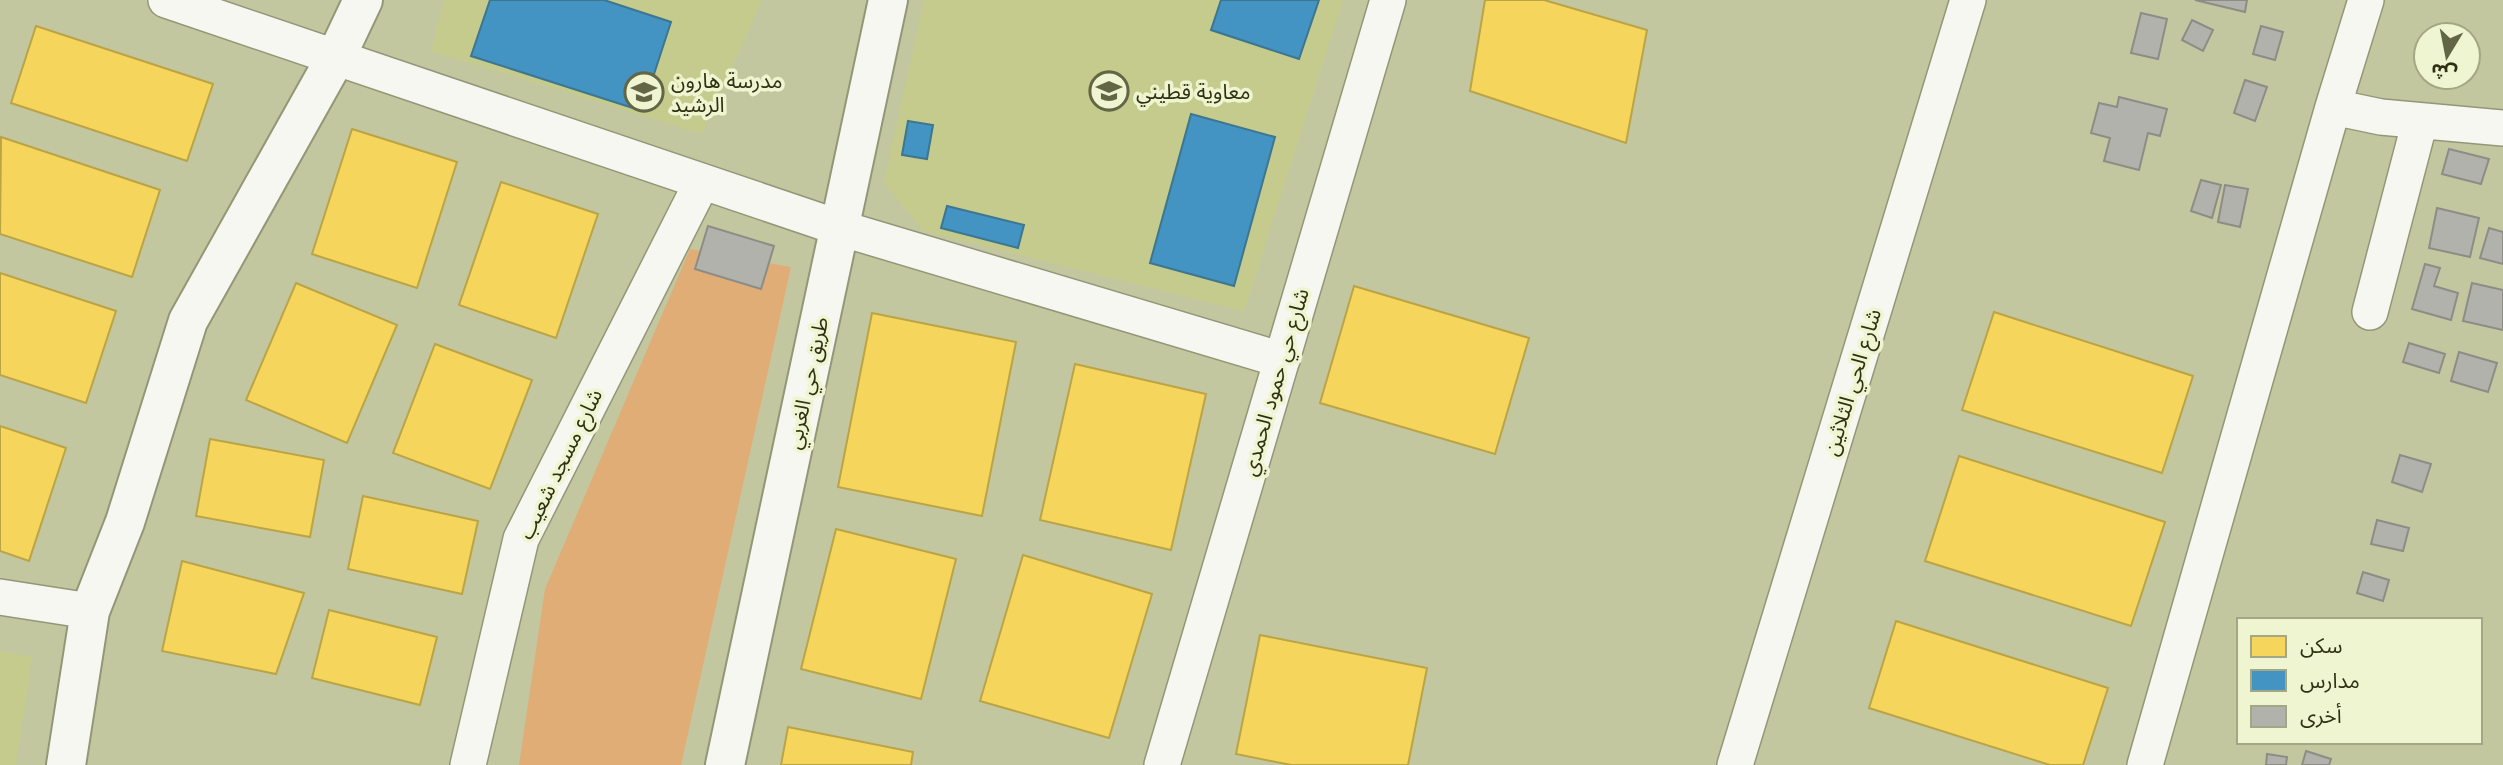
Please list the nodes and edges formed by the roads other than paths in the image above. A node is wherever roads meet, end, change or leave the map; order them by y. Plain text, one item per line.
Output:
1 (166, 0) edge
2 (363, 0) edge
3 (888, 0) edge
4 (1388, 0) edge
5 (1968, 0) edge
6 (2366, 0) edge
7 (336, 57) junction
8 (2333, 107) junction
9 (2420, 121) junction
10 (2503, 128) edge
11 (702, 182) junction
12 (839, 228) junction
13 (2370, 312) dead end
14 (1282, 360) junction
15 (0, 597) edge
16 (90, 611) junction
17 (66, 765) edge
18 (468, 765) edge
19 (725, 765) edge
20 (1162, 765) edge
21 (1735, 765) edge
22 (2146, 765) edge

1 - 7 street
2 - 7 street
3 - 12 street, طريق حي الغربي
4 - 14 street, شارع حي حمود الحمدي
5 - 21 street, شارع الحي الثلاثين
6 - 8 street
7 - 11 street
7 - 16 street
8 - 9 street
8 - 22 street
9 - 10 street
9 - 13 street
11 - 12 street
11 - 18 street, شارع مسجد شعيب
12 - 14 street
12 - 19 street, طريق حي الغربي
14 - 20 street, شارع حي حمود الحمدي
15 - 16 street
16 - 17 street

